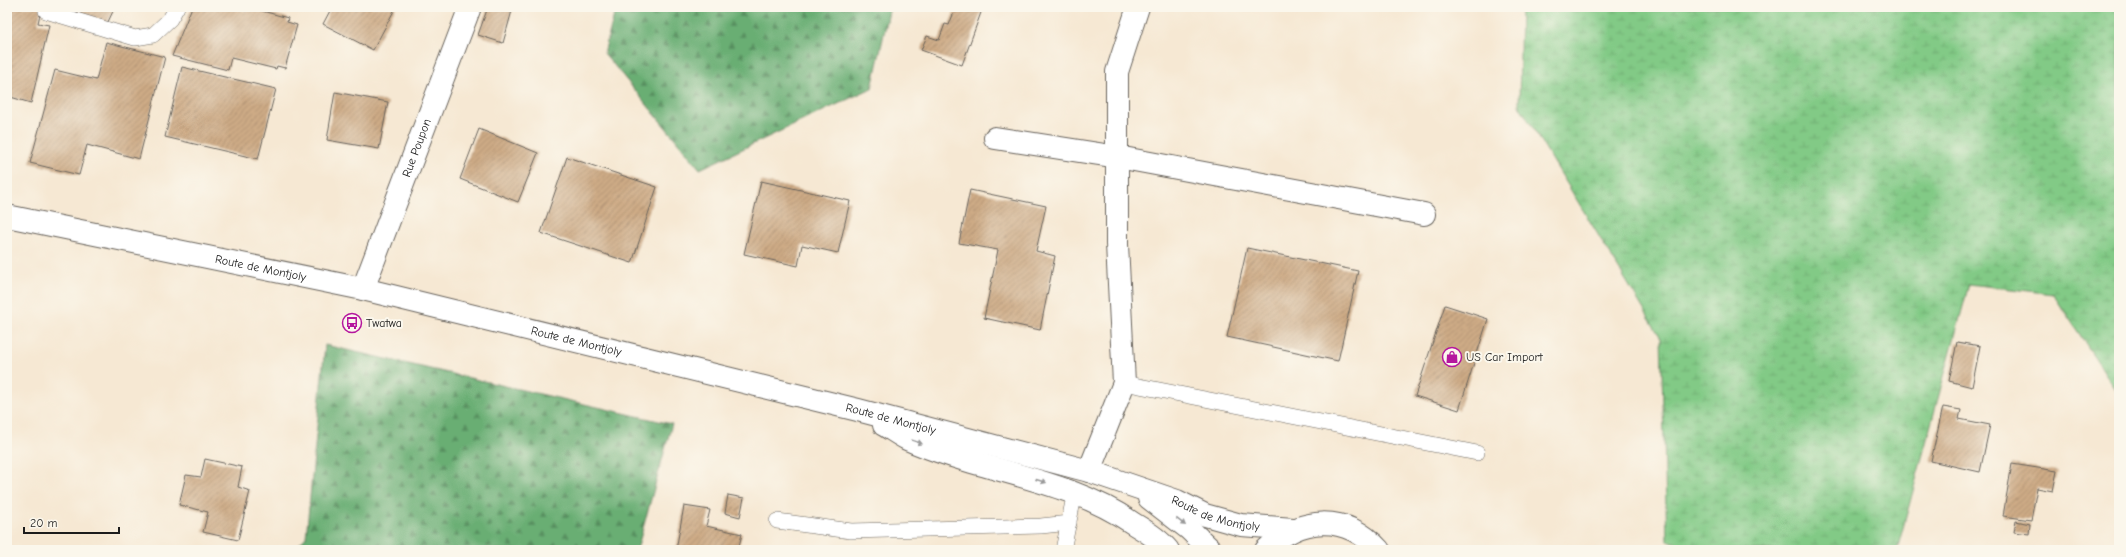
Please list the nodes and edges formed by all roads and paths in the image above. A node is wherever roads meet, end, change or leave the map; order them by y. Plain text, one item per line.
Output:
1 (177, 7) edge
2 (470, 7) edge
3 (1138, 7) edge
4 (46, 11) dead end
5 (995, 138) dead end
6 (1118, 157) junction
7 (1424, 214) dead end
8 (7, 216) edge
9 (363, 288) junction
10 (1124, 382) junction
11 (858, 410) junction
12 (1477, 453) dead end
13 (1089, 471) junction
14 (1139, 489) junction
15 (1075, 492) junction
16 (777, 521) dead end
17 (1069, 523) junction
18 (1293, 529) junction
19 (1063, 550) edge
20 (1168, 550) edge
21 (1211, 550) edge
22 (1266, 550) edge
23 (1379, 550) edge

1 - 4 lane
2 - 9 main road, Rue Poupon
3 - 6 main road
5 - 6 main road
6 - 7 main road
6 - 10 main road
8 - 9 main road, Route de Montjoly
9 - 11 main road, Route de Montjoly
10 - 12 lane
10 - 13 main road
11 - 13 main road, Route de Montjoly
11 -> 15 main road
13 - 14 main road, Route de Montjoly
14 - 18 main road, Route de Montjoly
14 -> 21 main road, Route de Montjoly
15 - 17 lane
15 - 20 main road
16 - 17 lane
17 - 19 lane
18 - 22 main road
18 - 23 main road

